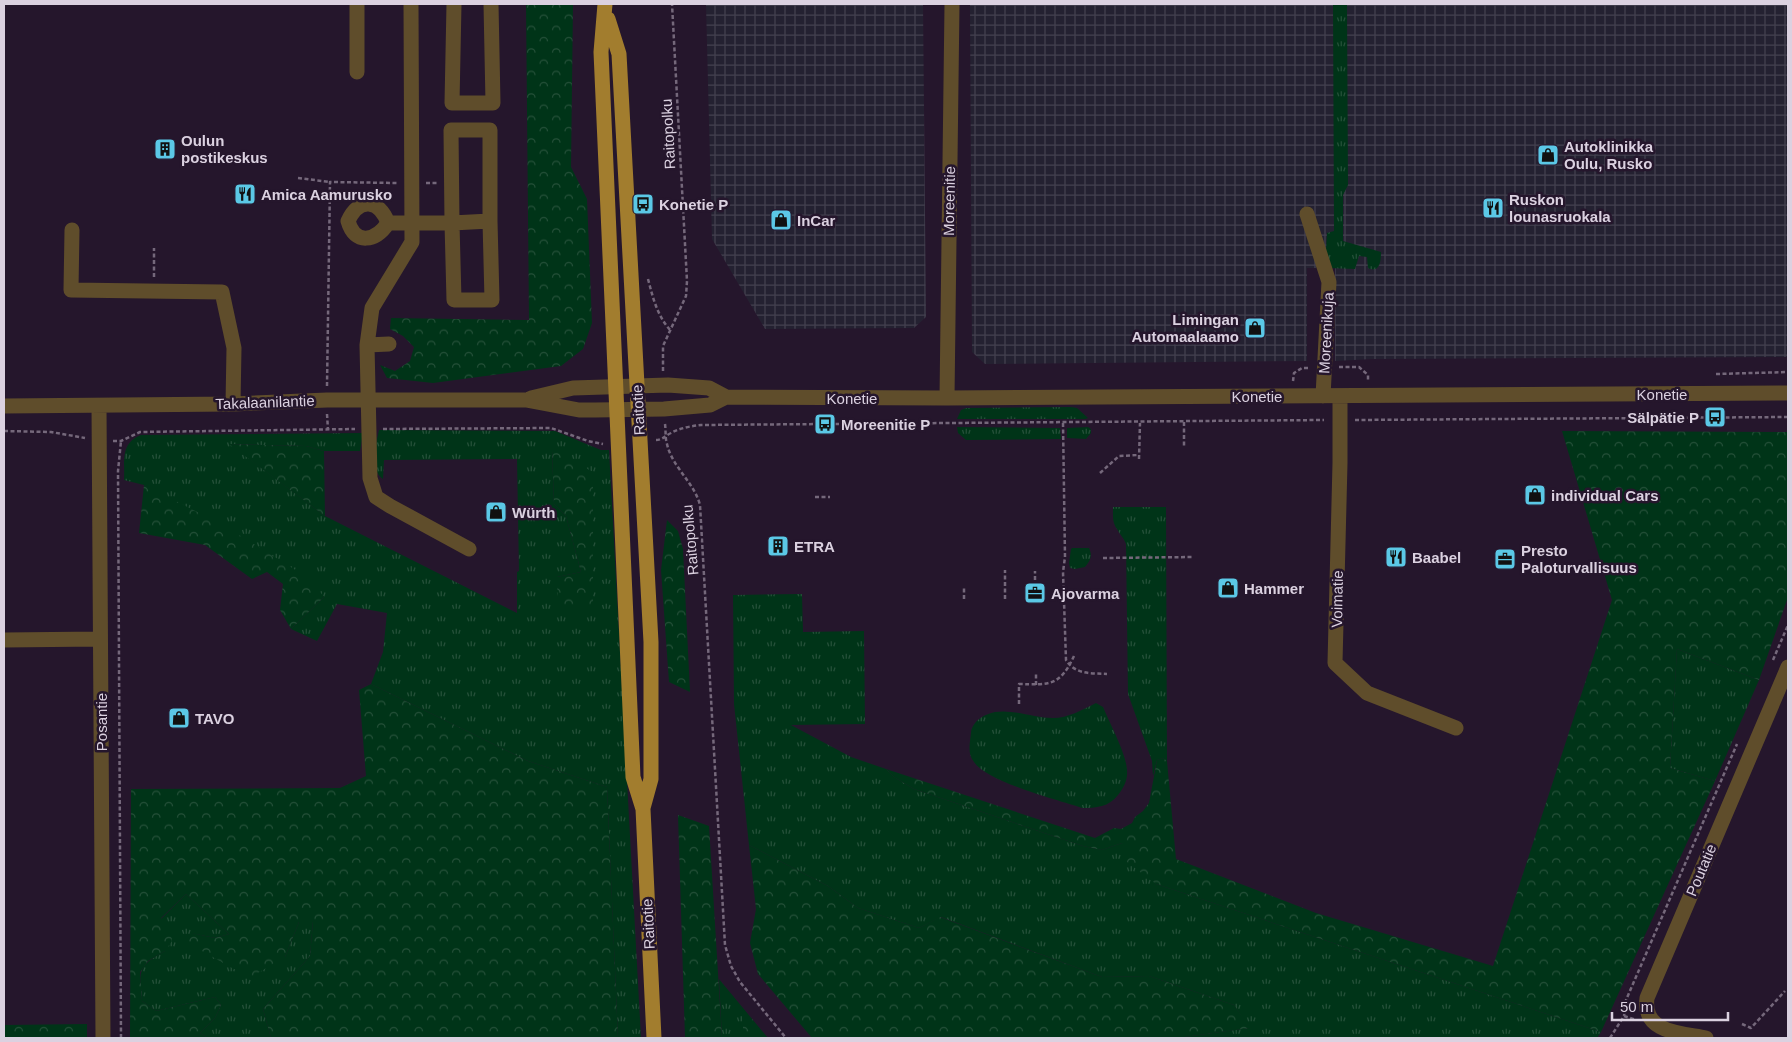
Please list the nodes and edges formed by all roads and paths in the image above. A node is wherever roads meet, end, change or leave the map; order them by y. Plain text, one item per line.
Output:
1 (357, 4) edge
2 (411, 4) edge
3 (454, 4) edge
4 (491, 4) edge
5 (672, 4) edge
6 (952, 4) edge
7 (605, 8) edge
8 (357, 72) dead end
9 (298, 178) dead end
10 (330, 182) junction
11 (412, 183) junction
12 (451, 183) junction
13 (1307, 214) dead end
14 (490, 221) junction
15 (388, 223) dead end
16 (412, 223) junction
17 (452, 223) junction
18 (72, 230) dead end
19 (154, 248) dead end
20 (647, 277) dead end
21 (153, 291) junction
22 (670, 330) junction
23 (389, 344) dead end
24 (368, 345) junction
25 (1788, 372) edge
26 (1716, 374) dead end
27 (615, 386) junction
28 (637, 386) junction
29 (663, 386) junction
30 (1788, 394) edge
31 (1323, 396) junction
32 (1340, 396) junction
33 (726, 397) junction
34 (948, 398) junction
35 (327, 400) junction
36 (368, 400) junction
37 (526, 400) junction
38 (233, 404) junction
39 (4, 406) edge
40 (99, 406) junction
41 (664, 409) junction
42 (616, 410) junction
43 (638, 410) junction
44 (1788, 417) edge
45 (1339, 420) junction
46 (1184, 422) junction
47 (1063, 423) junction
48 (1140, 423) junction
49 (369, 429) junction
50 (328, 430) junction
51 (4, 431) edge
52 (666, 436) junction
53 (99, 441) junction
54 (121, 441) junction
55 (640, 441) junction
56 (617, 443) junction
57 (1184, 446) dead end
58 (1100, 473) dead end
59 (815, 497) dead end
60 (830, 498) dead end
61 (468, 550) dead end
62 (1103, 558) dead end
63 (1194, 558) dead end
64 (1005, 570) dead end
65 (1035, 571) dead end
66 (1034, 580) dead end
67 (964, 587) dead end
68 (964, 599) dead end
69 (1005, 599) dead end
70 (1788, 625) edge
71 (100, 639) junction
72 (4, 640) edge
73 (1074, 656) dead end
74 (1070, 665) junction
75 (1771, 665) dead end
76 (1788, 667) edge
77 (1036, 672) dead end
78 (1107, 674) dead end
79 (1036, 685) junction
80 (1019, 704) dead end
81 (1456, 728) dead end
82 (1740, 737) dead end
83 (643, 809) junction
84 (1785, 991) dead end
85 (1624, 1016) junction
86 (1652, 1021) junction
87 (1742, 1024) dead end
88 (103, 1038) edge
89 (121, 1038) edge
90 (654, 1038) edge
91 (786, 1038) edge
92 (1610, 1038) edge
93 (1706, 1038) edge

1 - 8 street
2 - 11 street
3 - 4 street
5 - 22 path, Raitopolku
6 - 34 street, Moreenitie
7 - 27 main road, Raitotie
7 - 28 main road, Raitotie
9 - 10 path
10 - 11 path
10 - 35 path
11 - 12 path
11 - 16 street
12 - 14 street
12 - 17 street
13 - 31 street, Moreenikuja
14 - 17 street
14 - 17 street
15 - 16 street
16 - 17 street
16 - 24 street
18 - 21 street
19 - 21 path
20 - 22 path
21 - 38 street
22 - 29 path, Raitopolku
23 - 24 street
24 - 36 street
25 - 26 path
27 - 28 street, Konetie
27 - 37 street, Takalaanilantie
27 - 42 main road, Raitotie
28 - 29 street, Konetie
28 - 43 main road, Raitotie
29 - 33 street, Konetie
30 - 32 street, Konetie
31 - 32 street, Konetie
31 - 34 street, Konetie
32 - 45 street, Voimatie
33 - 34 street, Konetie
33 - 41 street, Konetie
35 - 36 street, Takalaanilantie
35 - 38 street, Takalaanilantie
35 - 50 path
36 - 37 street, Takalaanilantie
36 - 49 street
37 - 42 street, Takalaanilantie
38 - 40 street, Takalaanilantie
39 - 40 street, Takalaanilantie
40 - 53 street, Posantie
41 - 43 street, Konetie
41 - 52 path, Raitopolku
42 - 43 street, Konetie
42 - 56 main road, Raitotie
43 - 55 main road, Raitotie
44 - 45 path
45 - 46 path
45 - 81 street, Voimatie
46 - 48 path
46 - 57 path
47 - 48 path
47 - 52 path
47 - 74 path
48 - 58 path
49 - 50 path
49 - 56 path
49 - 61 street
50 - 54 path
51 - 53 path
52 - 55 path
52 - 91 path, Raitopolku
53 - 54 path
53 - 71 street, Posantie
54 - 89 path
55 - 83 main road, Raitotie
56 - 83 main road, Raitotie
59 - 60 path
62 - 63 path
64 - 69 path
65 - 66 path
67 - 68 path
70 - 75 path
71 - 72 street
71 - 88 street, Posantie
73 - 74 path
74 - 78 path
74 - 79 path
76 - 86 street, Poutatie
77 - 79 path
79 - 80 path
82 - 85 path
83 - 90 main road, Raitotie
84 - 87 path
85 - 86 path
85 - 92 path
86 - 93 street

